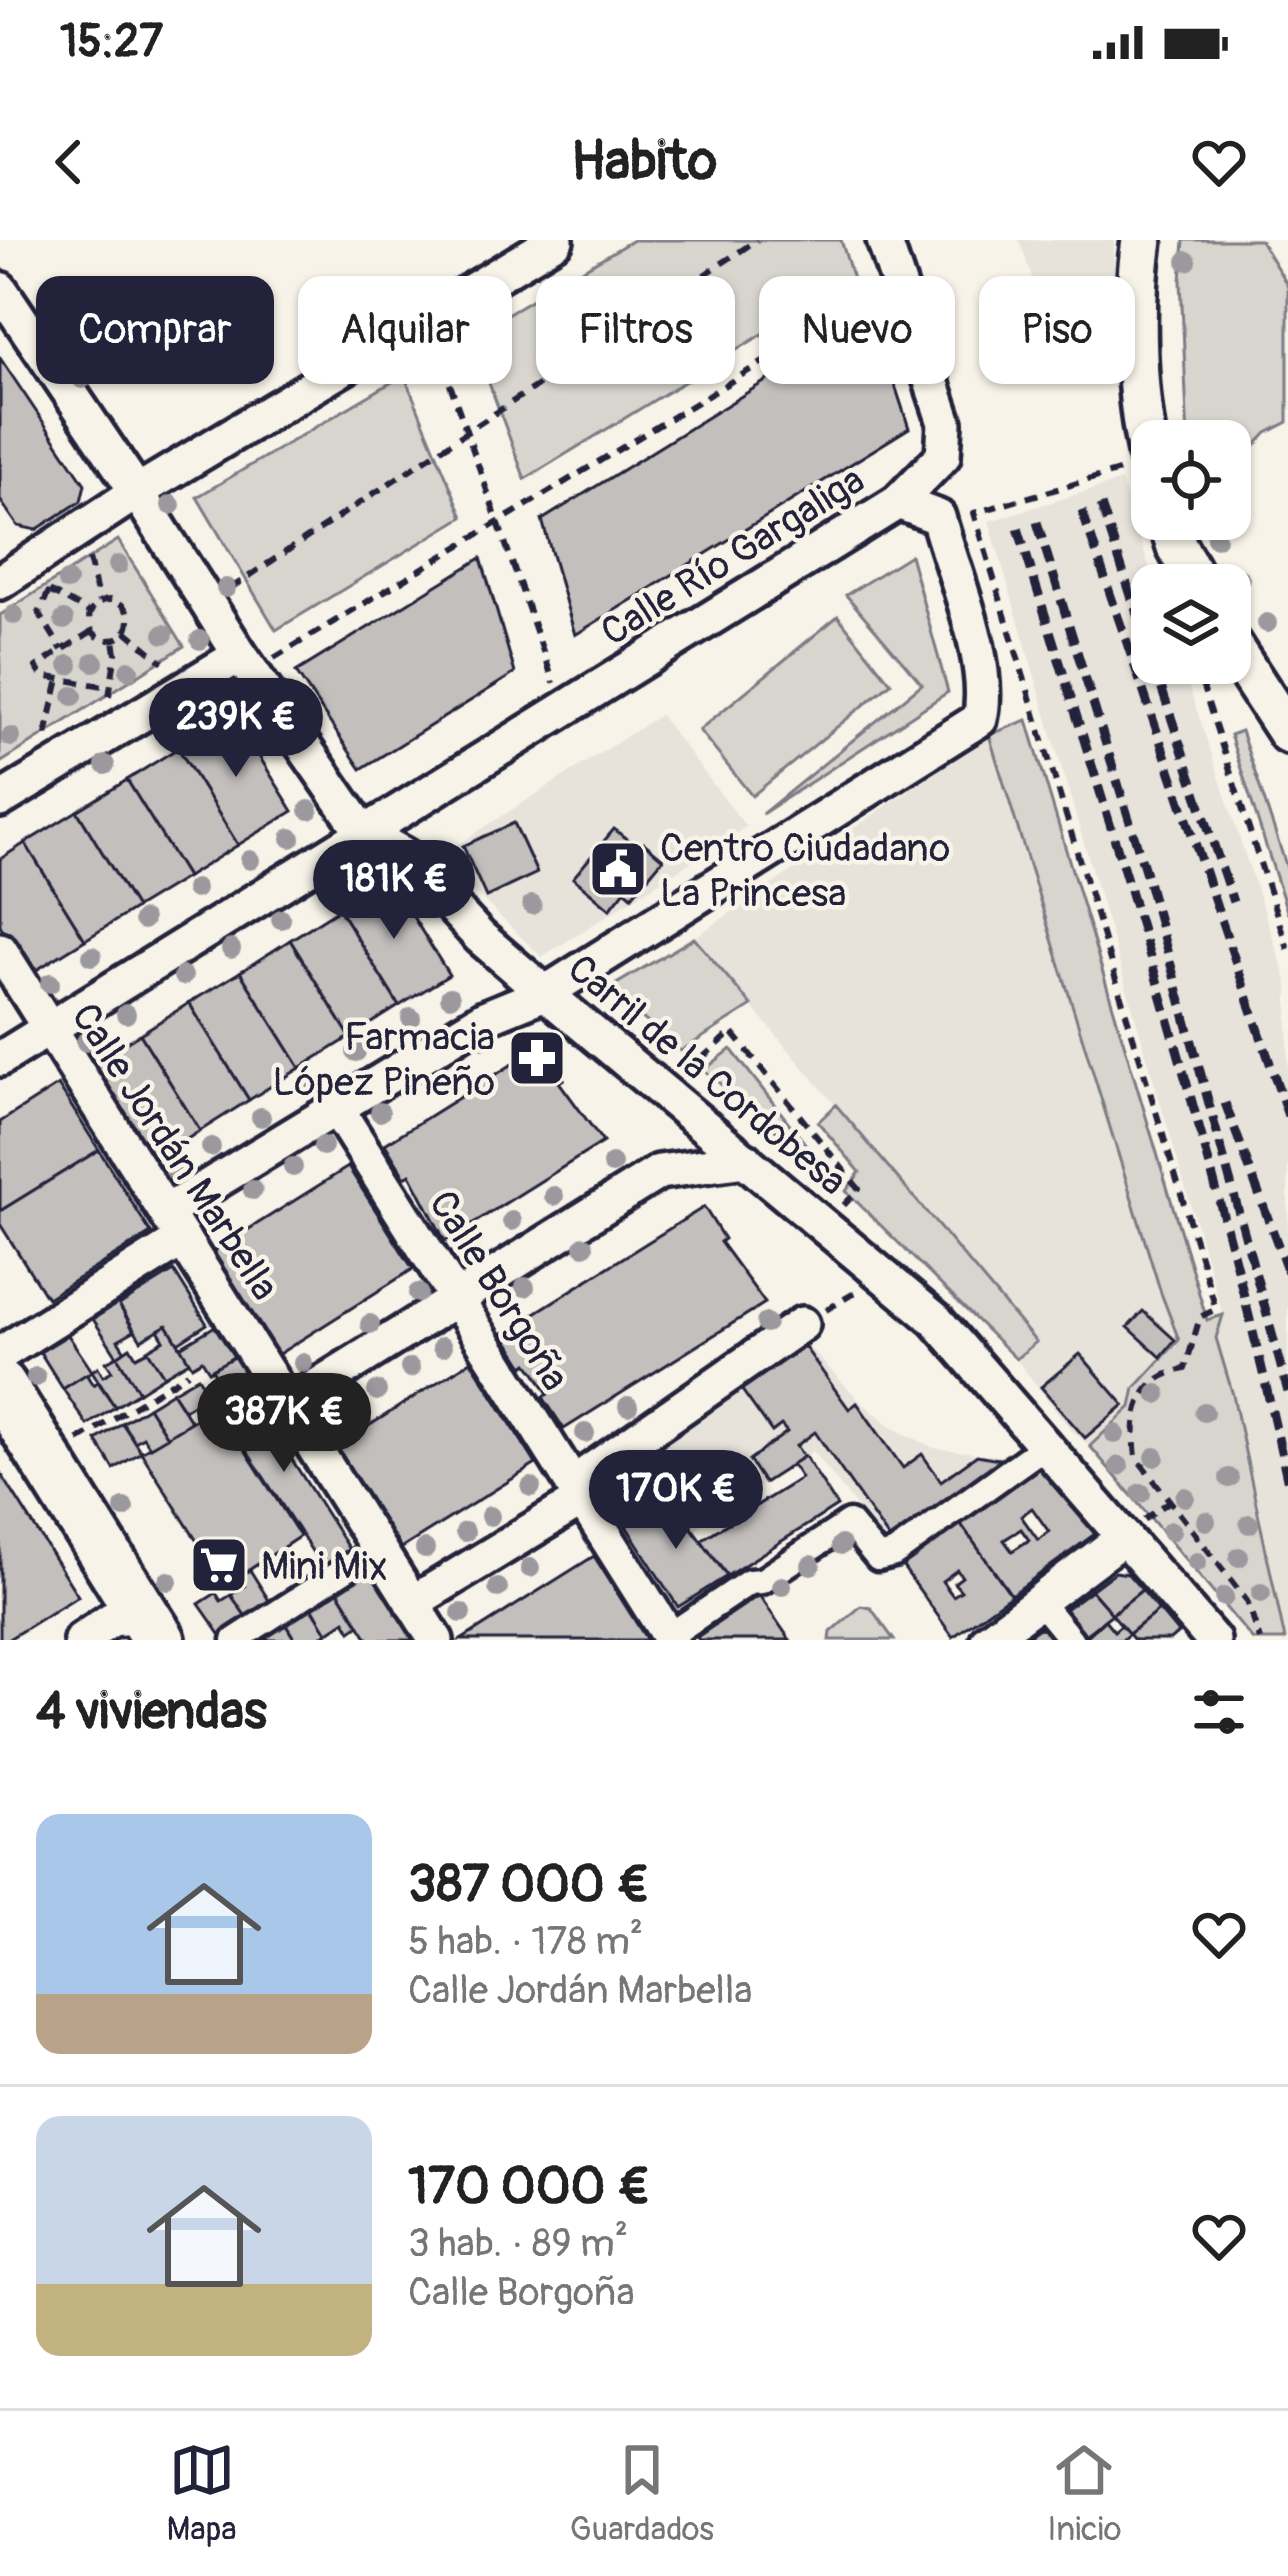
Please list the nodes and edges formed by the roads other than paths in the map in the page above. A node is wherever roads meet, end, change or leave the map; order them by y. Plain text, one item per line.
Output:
1 (884, 240) edge
2 (1142, 240) edge
3 (553, 241) edge
4 (0, 289) edge
5 (1140, 420) edge
6 (137, 492) junction
7 (898, 502) junction
8 (21, 576) edge
9 (246, 663) junction
10 (1251, 676) edge
11 (1288, 733) edge
12 (0, 800) edge
13 (363, 832) junction
14 (0, 950) edge
15 (545, 993) junction
16 (47, 1030) junction
17 (0, 1059) edge
18 (335, 1106) junction
19 (692, 1120) junction
20 (746, 1160) junction
21 (659, 1172) junction
22 (174, 1226) junction
23 (457, 1300) junction
24 (802, 1324) road end
25 (0, 1354) edge
26 (0, 1386) edge
27 (287, 1405) junction
28 (1046, 1444) junction
29 (577, 1492) junction
30 (1124, 1537) junction
31 (376, 1549) junction
32 (1040, 1602) junction
33 (412, 1603) junction
34 (151, 1628) edge
35 (670, 1638) edge
36 (81, 1640) edge
37 (235, 1640) edge
38 (436, 1640) edge
39 (988, 1640) edge
40 (1071, 1640) edge
41 (1213, 1640) edge

1 - 7 street, Calle Río Gargaliga
2 - 5 street
3 - 6 street
4 - 6 street, Carril de la Cordobesa
6 - 8 street
6 - 9 street, Carril de la Cordobesa
7 - 13 street, Calle Río Gargaliga
7 - 15 street
9 - 12 street
9 - 13 street, Carril de la Cordobesa
10 - 11 street
13 - 15 street, Carril de la Cordobesa
13 - 16 street, Calle Río Gargaliga
14 - 16 street, Calle Jordán Marbella
15 - 18 street
15 - 19 street, Carril de la Cordobesa
16 - 17 street, Calle Río Gargaliga
16 - 22 street, Calle Jordán Marbella
18 - 22 street
18 - 23 street, Calle Borgoña
19 - 20 street, Carril de la Cordobesa
19 - 21 street
20 - 21 street
20 - 28 street, Carril de la Cordobesa
21 - 23 street
22 - 25 street
22 - 27 street, Calle Jordán Marbella
23 - 27 street
23 - 29 street, Calle Borgoña
24 - 29 street
26 - 34 main road
27 - 31 street, Calle Jordán Marbella
28 - 30 street, Carril de la Cordobesa
28 - 35 street
29 - 33 street
29 - 35 street, Calle Borgoña
30 - 32 street
30 - 41 street, Carril de la Cordobesa
31 - 33 street, Calle Jordán Marbella
31 - 37 street
32 - 39 street
32 - 40 street
33 - 38 street, Calle Jordán Marbella
34 - 36 street

